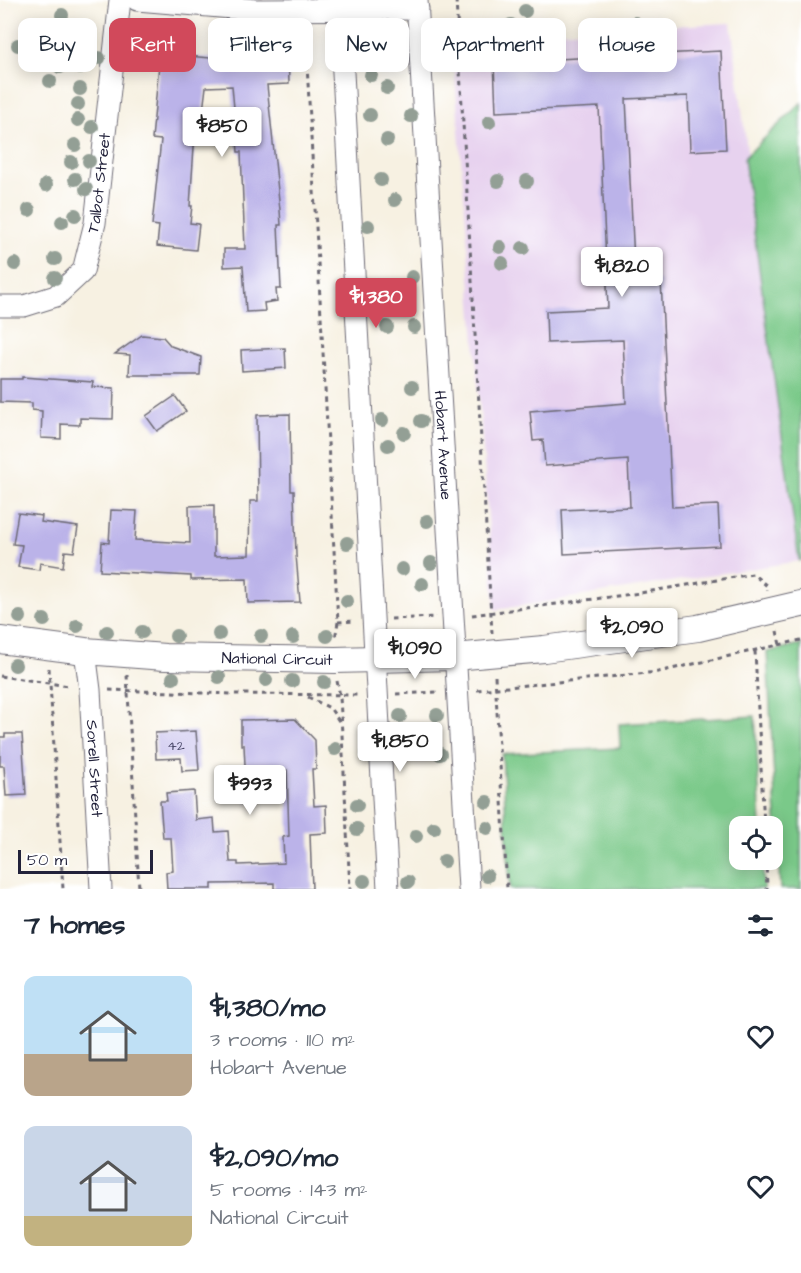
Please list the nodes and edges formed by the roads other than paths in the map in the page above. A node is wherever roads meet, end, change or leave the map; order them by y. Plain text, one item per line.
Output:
1 (120, 0) edge
2 (137, 0) edge
3 (339, 5) edge
4 (417, 5) edge
5 (0, 306) edge
6 (801, 604) edge
7 (0, 640) edge
8 (85, 651) junction
9 (454, 657) junction
10 (374, 660) junction
11 (101, 889) edge
12 (388, 889) edge
13 (469, 889) edge

1 - 5 street, Talbot Street
2 - 3 street
3 - 4 street
3 - 10 street
4 - 9 street, Hobart Avenue
6 - 9 street, National Circuit
7 - 8 street, National Circuit
8 - 10 street, National Circuit
8 - 11 street, Sorell Street
9 - 10 street, National Circuit
9 - 13 street, Hobart Avenue
10 - 12 street

